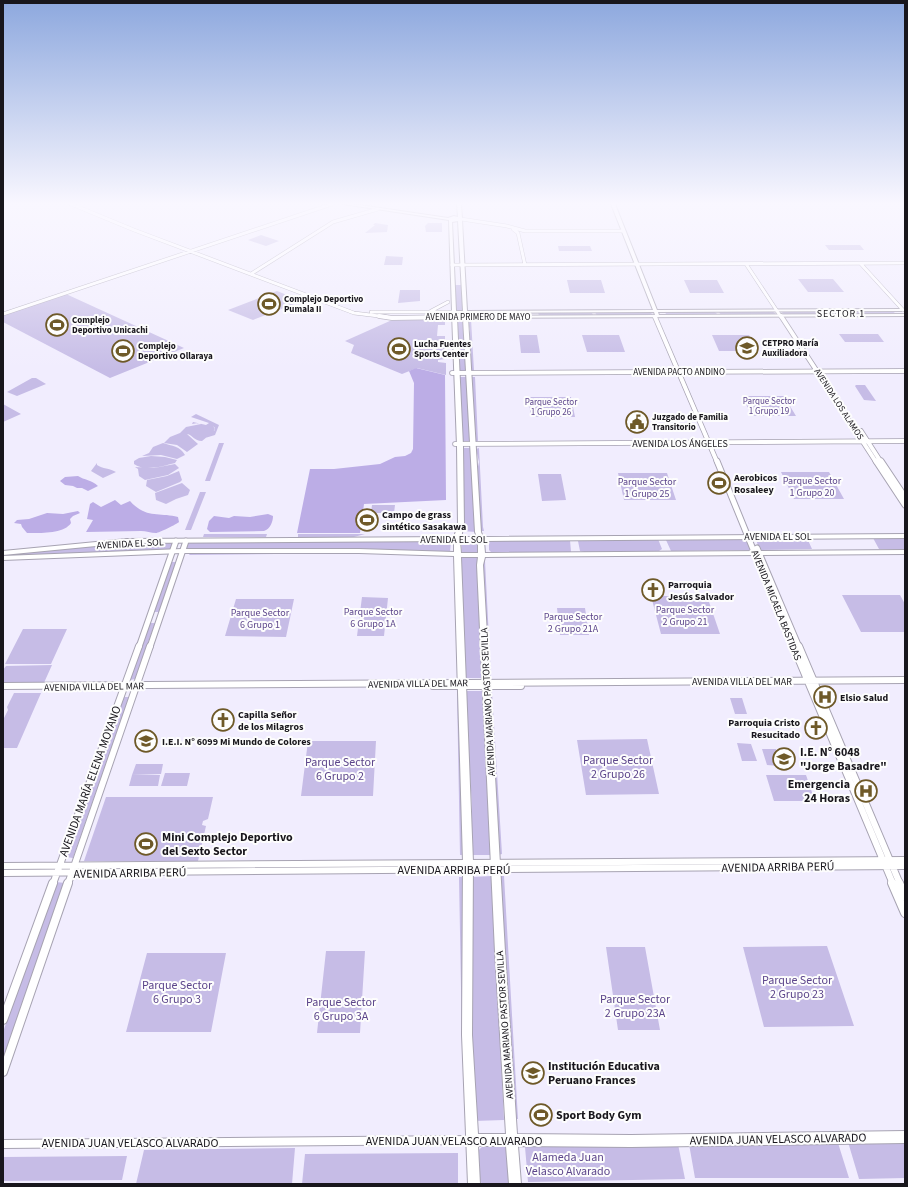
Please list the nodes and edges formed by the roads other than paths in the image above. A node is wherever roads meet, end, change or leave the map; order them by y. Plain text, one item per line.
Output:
1 (163, 259) edge
2 (217, 259) edge
3 (274, 259) edge
4 (452, 259) edge
5 (463, 259) edge
6 (524, 259) edge
7 (633, 259) edge
8 (635, 264) junction
9 (748, 264) junction
10 (859, 264) junction
11 (905, 264) edge
12 (463, 265) junction
13 (525, 265) junction
14 (452, 267) junction
15 (252, 273) junction
16 (445, 273) dead end
17 (448, 302) dead end
18 (3, 312) edge
19 (429, 312) junction
20 (780, 313) junction
21 (904, 313) edge
22 (656, 314) junction
23 (454, 315) junction
24 (466, 315) junction
25 (905, 372) edge
26 (681, 373) junction
27 (819, 373) junction
28 (455, 374) junction
29 (470, 374) junction
30 (866, 443) junction
31 (905, 443) edge
32 (711, 444) junction
33 (458, 445) junction
34 (474, 445) junction
35 (905, 497) edge
36 (905, 505) edge
37 (750, 536) junction
38 (905, 536) edge
39 (457, 538) junction
40 (481, 538) junction
41 (186, 540) junction
42 (176, 541) junction
43 (172, 551) junction
44 (182, 551) junction
45 (905, 552) edge
46 (3, 553) edge
47 (757, 553) junction
48 (458, 555) junction
49 (482, 555) junction
50 (3, 558) edge
51 (905, 680) edge
52 (811, 682) junction
53 (905, 683) edge
54 (461, 684) junction
55 (486, 684) junction
56 (125, 687) junction
57 (135, 687) junction
58 (3, 688) edge
59 (905, 860) edge
60 (888, 863) junction
61 (60, 865) junction
62 (74, 865) junction
63 (3, 866) edge
64 (468, 866) junction
65 (494, 866) junction
66 (905, 866) edge
67 (3, 873) edge
68 (56, 873) junction
69 (71, 873) junction
70 (905, 896) edge
71 (905, 913) edge
72 (3, 1020) edge
73 (3, 1072) edge
74 (905, 1137) edge
75 (472, 1140) junction
76 (512, 1140) junction
77 (3, 1144) edge
78 (474, 1184) edge
79 (515, 1184) edge

1 - 18 street
2 - 15 street, AVENIDA PRIMERO DE MAYO
3 - 15 street
4 - 14 main road
5 - 12 main road, AVENIDA MARIANO PASTOR SEVILLA
6 - 13 street
7 - 8 main road, AVENIDA MICAELA BASTIDAS
8 - 9 street
8 - 13 street
8 - 22 main road, AVENIDA MICAELA BASTIDAS
9 - 10 street
9 - 20 street, AVENIDA LOS ALAMOS
10 - 11 street
10 - 21 street
12 - 13 street
12 - 14 street
12 - 24 main road, AVENIDA MARIANO PASTOR SEVILLA
14 - 16 main road
14 - 23 main road
15 - 19 street, AVENIDA PRIMERO DE MAYO
15 - 23 street, AVENIDA PRIMERO DE MAYO
17 - 19 street
19 - 23 street, AVENIDA PRIMERO DE MAYO
20 - 21 main road, AVENIDA PRIMERO DE MAYO
20 - 22 main road, AVENIDA PRIMERO DE MAYO
20 - 27 street, AVENIDA LOS ALAMOS
22 - 24 main road, AVENIDA PRIMERO DE MAYO
22 - 26 street, AVENIDA MICAELA BASTIDAS
23 - 24 main road, AVENIDA PRIMERO DE MAYO
23 - 28 main road
24 - 29 main road, AVENIDA MARIANO PASTOR SEVILLA
25 - 27 street, AVENIDA PACTO ANDINO
26 - 27 street, AVENIDA PACTO ANDINO
26 - 29 street, AVENIDA PACTO ANDINO
26 - 32 street, AVENIDA MICAELA BASTIDAS
27 - 30 street, AVENIDA LOS ALAMOS
28 - 29 street, AVENIDA PACTO ANDINO
28 - 33 main road
29 - 34 main road, AVENIDA MARIANO PASTOR SEVILLA
30 - 31 street, AVENIDA LOS ÁNGELES
30 - 32 street, AVENIDA LOS ÁNGELES
30 - 35 street, AVENIDA LOS ALAMOS
30 - 36 street, AVENIDA LOS ALAMOS
32 - 34 street, AVENIDA LOS ÁNGELES
32 - 37 street, AVENIDA MICAELA BASTIDAS
33 - 34 street, AVENIDA LOS ÁNGELES
33 - 39 main road
34 - 40 main road, AVENIDA MARIANO PASTOR SEVILLA
37 - 38 main road, AVENIDA EL SOL
37 - 40 main road, AVENIDA EL SOL
37 - 47 street, AVENIDA MICAELA BASTIDAS
39 - 40 main road, AVENIDA EL SOL
39 - 41 main road, AVENIDA EL SOL
39 - 48 main road
40 - 49 main road, AVENIDA MARIANO PASTOR SEVILLA
41 - 42 main road, AVENIDA EL SOL
41 - 44 street, AVENIDA MARÍA ELENA MOYANO
42 - 43 street, AVENIDA MARÍA ELENA MOYANO
42 - 46 main road, AVENIDA EL SOL
43 - 44 main road, AVENIDA EL SOL
43 - 50 main road, AVENIDA EL SOL
43 - 56 street, AVENIDA MARÍA ELENA MOYANO
44 - 48 main road, AVENIDA EL SOL
44 - 57 street, AVENIDA MARÍA ELENA MOYANO
45 - 47 main road, AVENIDA EL SOL
47 - 49 main road, AVENIDA EL SOL
47 - 52 street, AVENIDA MICAELA BASTIDAS
48 - 49 main road, AVENIDA EL SOL
48 - 54 main road
49 - 55 main road, AVENIDA MARIANO PASTOR SEVILLA
51 - 52 street, AVENIDA VILLA DEL MAR
52 - 53 street, AVENIDA VILLA DEL MAR
52 - 55 street, AVENIDA VILLA DEL MAR
52 - 60 street, AVENIDA MICAELA BASTIDAS
54 - 55 street, AVENIDA VILLA DEL MAR
54 - 57 street, AVENIDA VILLA DEL MAR
54 - 64 main road
55 - 65 main road, AVENIDA MARIANO PASTOR SEVILLA
56 - 57 street, AVENIDA VILLA DEL MAR
56 - 58 street, AVENIDA VILLA DEL MAR
56 - 61 street, AVENIDA MARÍA ELENA MOYANO
57 - 62 street, AVENIDA MARÍA ELENA MOYANO
59 - 60 street, AVENIDA ARRIBA PERÚ
60 - 65 street, AVENIDA ARRIBA PERÚ
60 - 66 street, AVENIDA ARRIBA PERÚ
60 - 70 street, AVENIDA MICAELA BASTIDAS
60 - 71 street, AVENIDA MICAELA BASTIDAS
61 - 62 street, AVENIDA ARRIBA PERÚ
61 - 63 street, AVENIDA ARRIBA PERÚ
61 - 68 street, AVENIDA MARÍA ELENA MOYANO
62 - 64 street, AVENIDA ARRIBA PERÚ
62 - 69 street, AVENIDA MARÍA ELENA MOYANO
64 - 65 street, AVENIDA ARRIBA PERÚ
64 - 69 street, AVENIDA ARRIBA PERÚ
64 - 75 main road
65 - 76 main road, AVENIDA MARIANO PASTOR SEVILLA
67 - 68 street, AVENIDA ARRIBA PERÚ
68 - 69 street, AVENIDA ARRIBA PERÚ
68 - 72 street, AVENIDA MARÍA ELENA MOYANO
69 - 73 street, AVENIDA MARÍA ELENA MOYANO
74 - 76 main road, AVENIDA JUAN VELASCO ALVARADO
75 - 76 main road, AVENIDA JUAN VELASCO ALVARADO
75 - 77 street, AVENIDA JUAN VELASCO ALVARADO
75 - 78 main road
76 - 79 main road, AVENIDA MARIANO PASTOR SEVILLA

